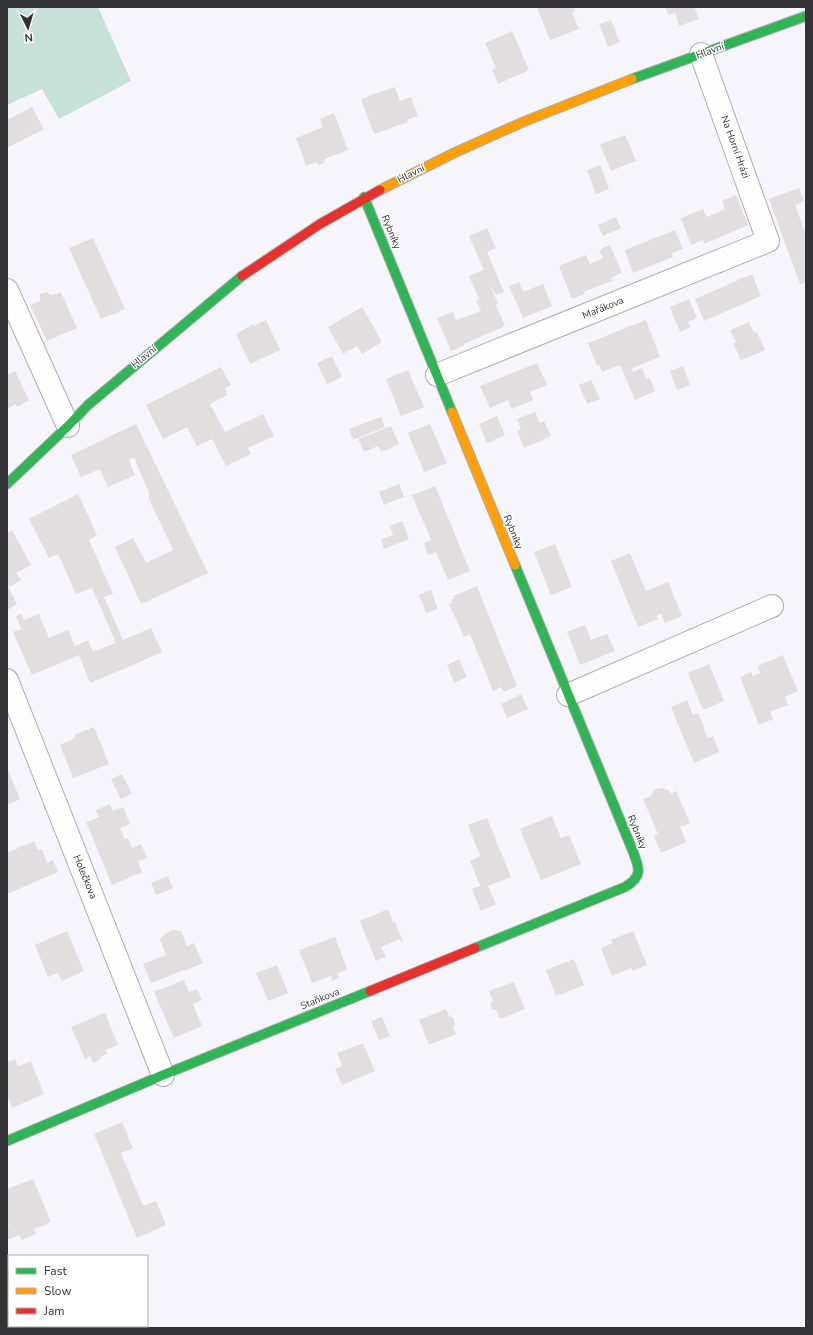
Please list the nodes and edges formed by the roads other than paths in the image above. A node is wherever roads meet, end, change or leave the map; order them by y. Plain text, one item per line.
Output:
1 (806, 16) edge
2 (701, 54) junction
3 (364, 197) junction
4 (768, 241) joint
5 (7, 290) edge
6 (437, 375) junction
7 (68, 426) junction
8 (7, 484) edge
9 (772, 606) dead end
10 (7, 680) edge
11 (568, 695) junction
12 (639, 876) joint
13 (163, 1075) junction
14 (7, 1141) edge

1 - 2 street, Hlavní
2 - 3 street, Hlavní
2 - 4 street, Na Horní Hrázi
3 - 6 street, Rybníky
3 - 7 street, Hlavní
4 - 6 street, Mařákova
5 - 7 street
6 - 11 street, Rybníky
7 - 8 street, Hlavní
9 - 11 street
10 - 13 street, Holečkova
11 - 12 street, Rybníky
12 - 13 street, Staňkova
13 - 14 street, Staňkova

